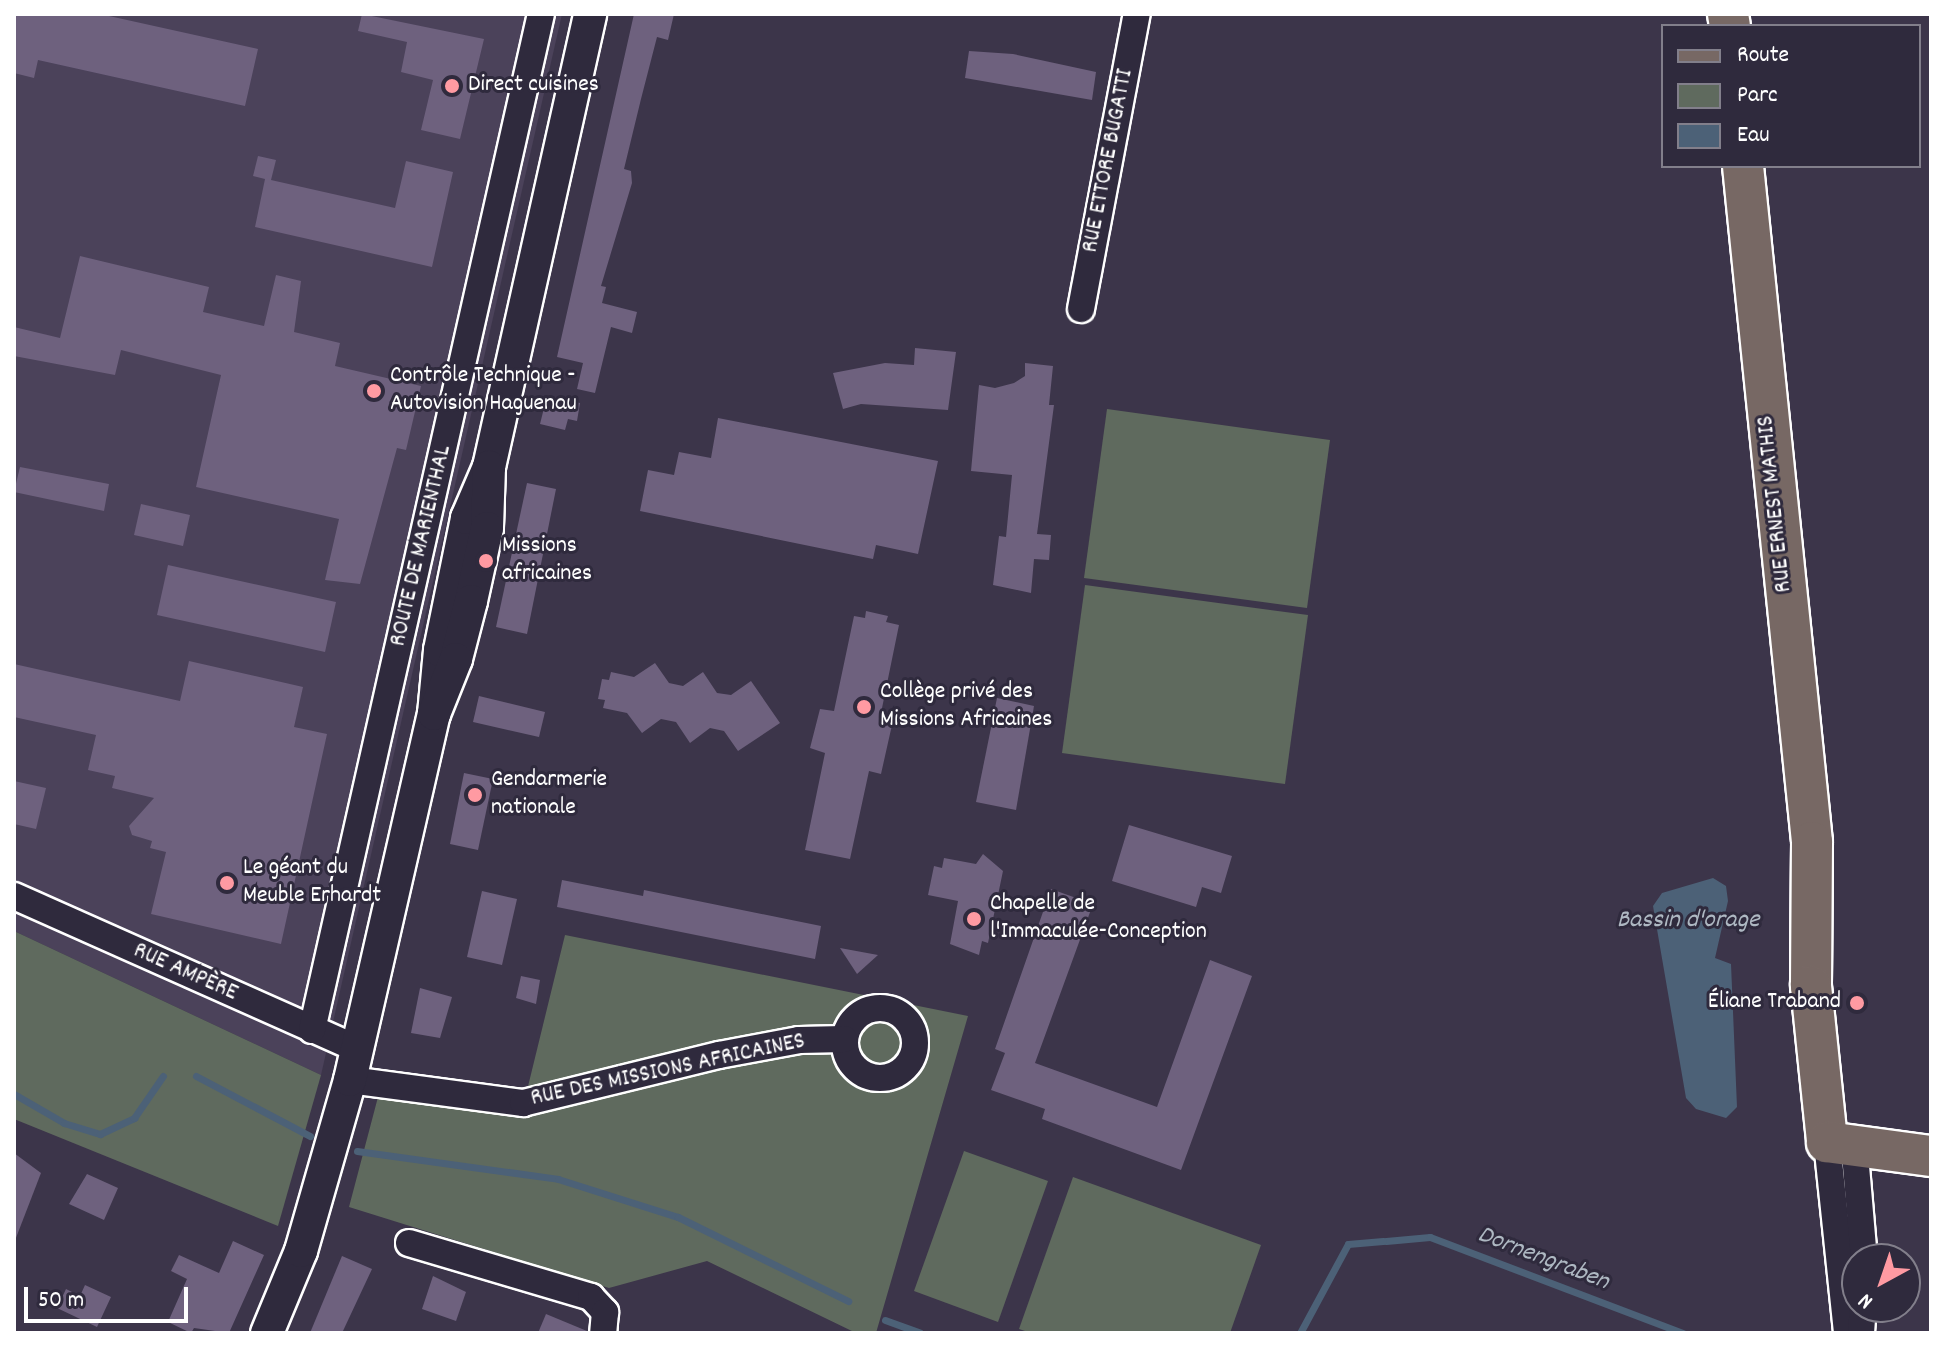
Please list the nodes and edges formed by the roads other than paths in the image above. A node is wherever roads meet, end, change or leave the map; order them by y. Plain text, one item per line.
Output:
1 (541, 14) edge
2 (590, 14) edge
3 (1137, 14) edge
4 (1743, 168) edge
5 (1081, 309) dead end
6 (14, 896) edge
7 (312, 1030) junction
8 (844, 1039) dead end
9 (353, 1064) junction
10 (1840, 1131) junction
11 (1931, 1132) edge
12 (1931, 1156) edge
13 (409, 1243) dead end
14 (1861, 1243) edge
15 (267, 1333) edge
16 (603, 1333) edge
17 (1847, 1333) edge

1 - 7 street, ROUTE DE MARIENTHAL
2 - 9 street, ROUTE DE MARIENTHAL
3 - 5 street, RUE ETTORE BUGATTI
4 - 10 main road, RUE ERNEST MATHIS
6 - 7 street, RUE AMPÈRE
7 - 9 street, RUE AMPÈRE
8 - 9 street, RUE DES MISSIONS AFRICAINES
9 - 15 street, ROUTE DE MARIENTHAL
10 - 11 main road
10 - 12 main road
10 - 14 street
10 - 17 street
13 - 16 street

